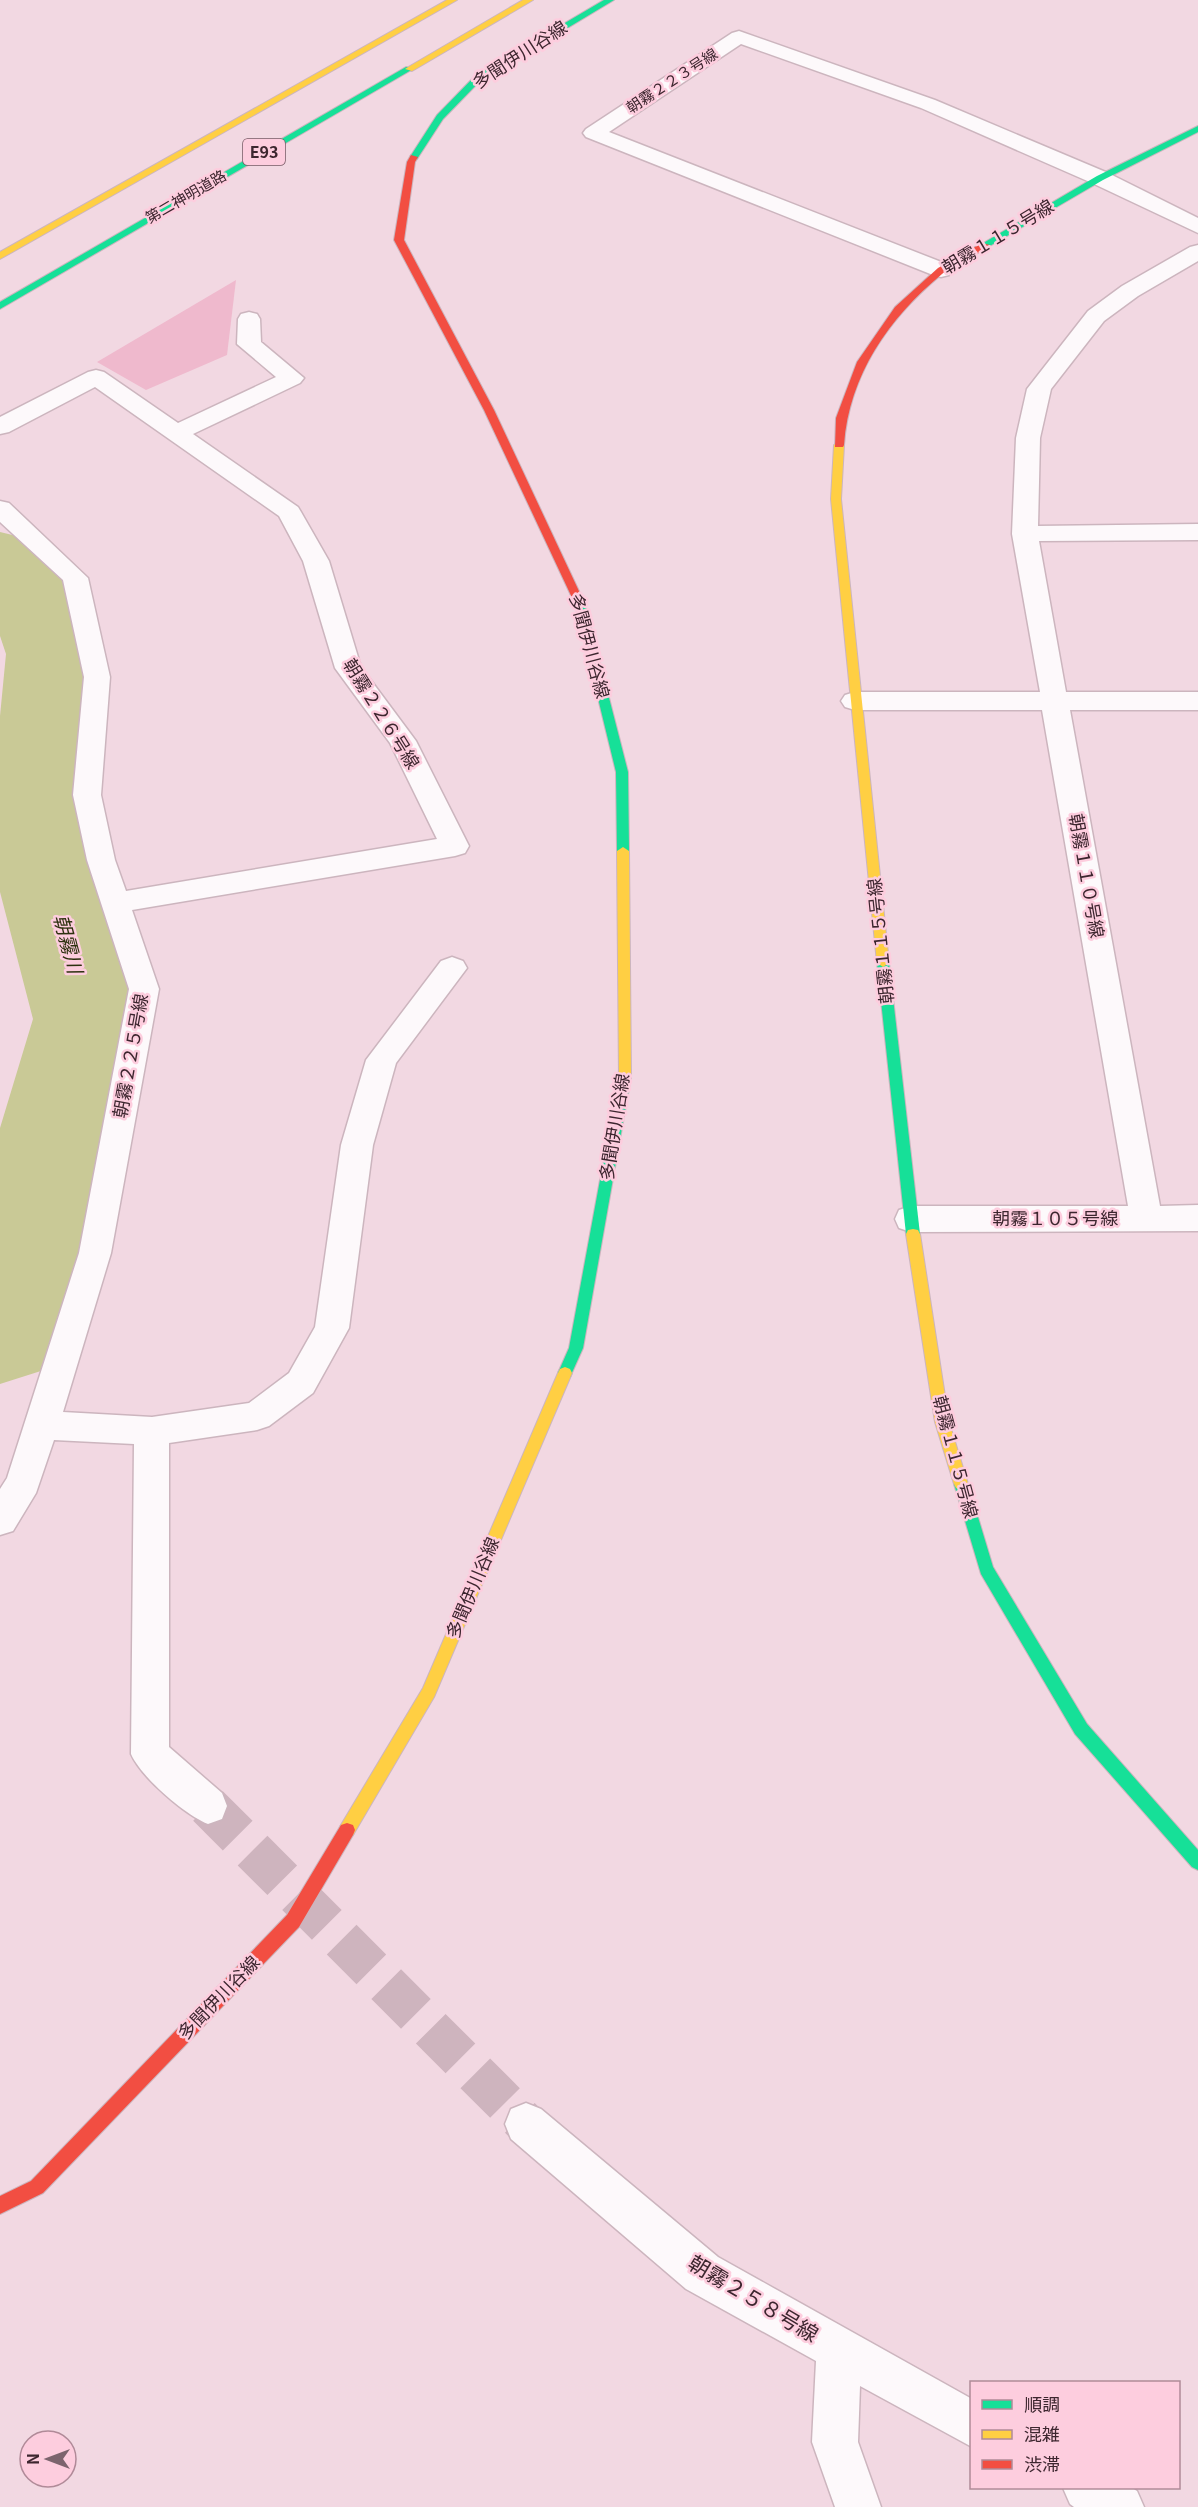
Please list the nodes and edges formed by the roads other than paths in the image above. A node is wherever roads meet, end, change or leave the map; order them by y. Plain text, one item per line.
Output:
1 (453, 0) edge
2 (529, 0) edge
3 (610, 0) edge
4 (1198, 129) edge
5 (1100, 178) junction
6 (66, 218) junction
7 (1198, 226) edge
8 (0, 240) edge
9 (1198, 252) edge
10 (0, 256) edge
11 (940, 270) junction
12 (0, 306) edge
13 (249, 319) dead end
14 (0, 428) edge
15 (176, 433) junction
16 (0, 508) edge
17 (1198, 532) edge
18 (1025, 534) junction
19 (855, 701) junction
20 (1056, 701) junction
21 (1198, 701) edge
22 (115, 903) junction
23 (452, 968) dead end
24 (1146, 1218) junction
25 (1198, 1218) edge
26 (911, 1219) junction
27 (42, 1425) junction
28 (153, 1431) junction
29 (0, 1520) edge
30 (207, 1806) tunnel mouth
31 (1198, 1862) edge
32 (526, 2124) tunnel mouth
33 (0, 2205) edge
34 (839, 2350) junction
35 (970, 2423) edge
36 (1090, 2489) edge
37 (858, 2507) edge
38 (1121, 2507) edge

1 - 6 main road, E93
2 - 12 main road, 第二神明道路 / E93
3 - 33 main road, 多聞伊川谷線
4 - 5 main road, 朝霧１１５号線
5 - 7 street
5 - 11 main road, 朝霧１１５号線
5 - 11 street, 朝霧２２３号線
6 - 8 main road
6 - 10 main road, E93
9 - 18 street, 朝霧１１０号線
11 - 19 main road, 朝霧１１５号線
13 - 15 street
14 - 15 street, 朝霧２２６号線
15 - 22 street, 朝霧２２６号線
16 - 22 street, 朝霧２２５号線
17 - 18 street
18 - 20 street, 朝霧１１０号線
19 - 20 street
19 - 26 main road, 朝霧１１５号線
20 - 21 street
20 - 24 street, 朝霧１１０号線
22 - 27 street, 朝霧２２５号線
23 - 28 street
24 - 25 street, 朝霧１０５号線
24 - 26 street, 朝霧１０５号線
26 - 31 main road, 朝霧１１５号線
27 - 28 street
27 - 29 street, 朝霧２２５号線
28 - 30 street
32 - 34 street, 朝霧２５８号線
34 - 35 street, 朝霧２５８号線
34 - 37 street
36 - 38 street

